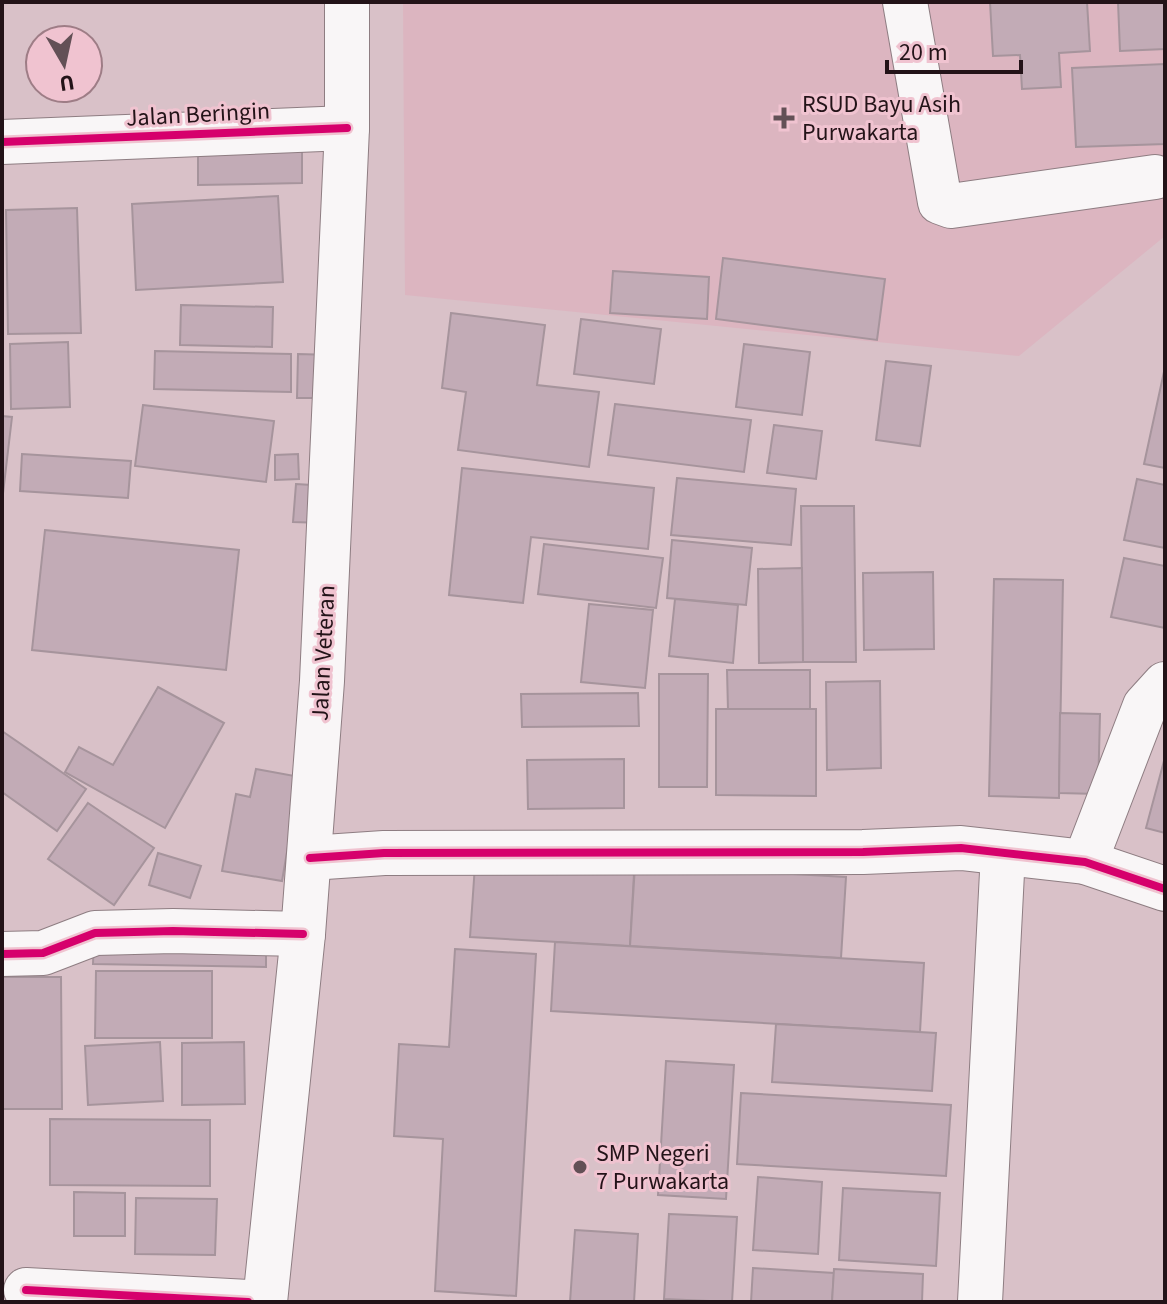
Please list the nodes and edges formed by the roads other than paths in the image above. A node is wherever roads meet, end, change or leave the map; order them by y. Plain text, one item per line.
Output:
1 (347, 2) edge
2 (905, 2) edge
3 (347, 128) junction
4 (2, 142) edge
5 (1155, 177) dead end
6 (1165, 684) edge
7 (1003, 853) junction
8 (310, 858) junction
9 (1085, 862) junction
10 (1165, 889) edge
11 (303, 934) junction
12 (2, 954) edge
13 (26, 1290) dead end
14 (248, 1302) edge
15 (265, 1302) edge
16 (980, 1302) edge

1 - 3 main road, Jalan Veteran
2 - 5 main road
3 - 4 main road, Jalan Beringin
3 - 8 main road, Jalan Veteran
6 - 9 main road
7 - 8 main road
7 - 9 main road
7 - 16 main road
8 - 11 main road, Jalan Veteran
9 - 10 main road
11 - 12 main road
11 - 15 main road, Jalan Veteran
13 - 14 main road

